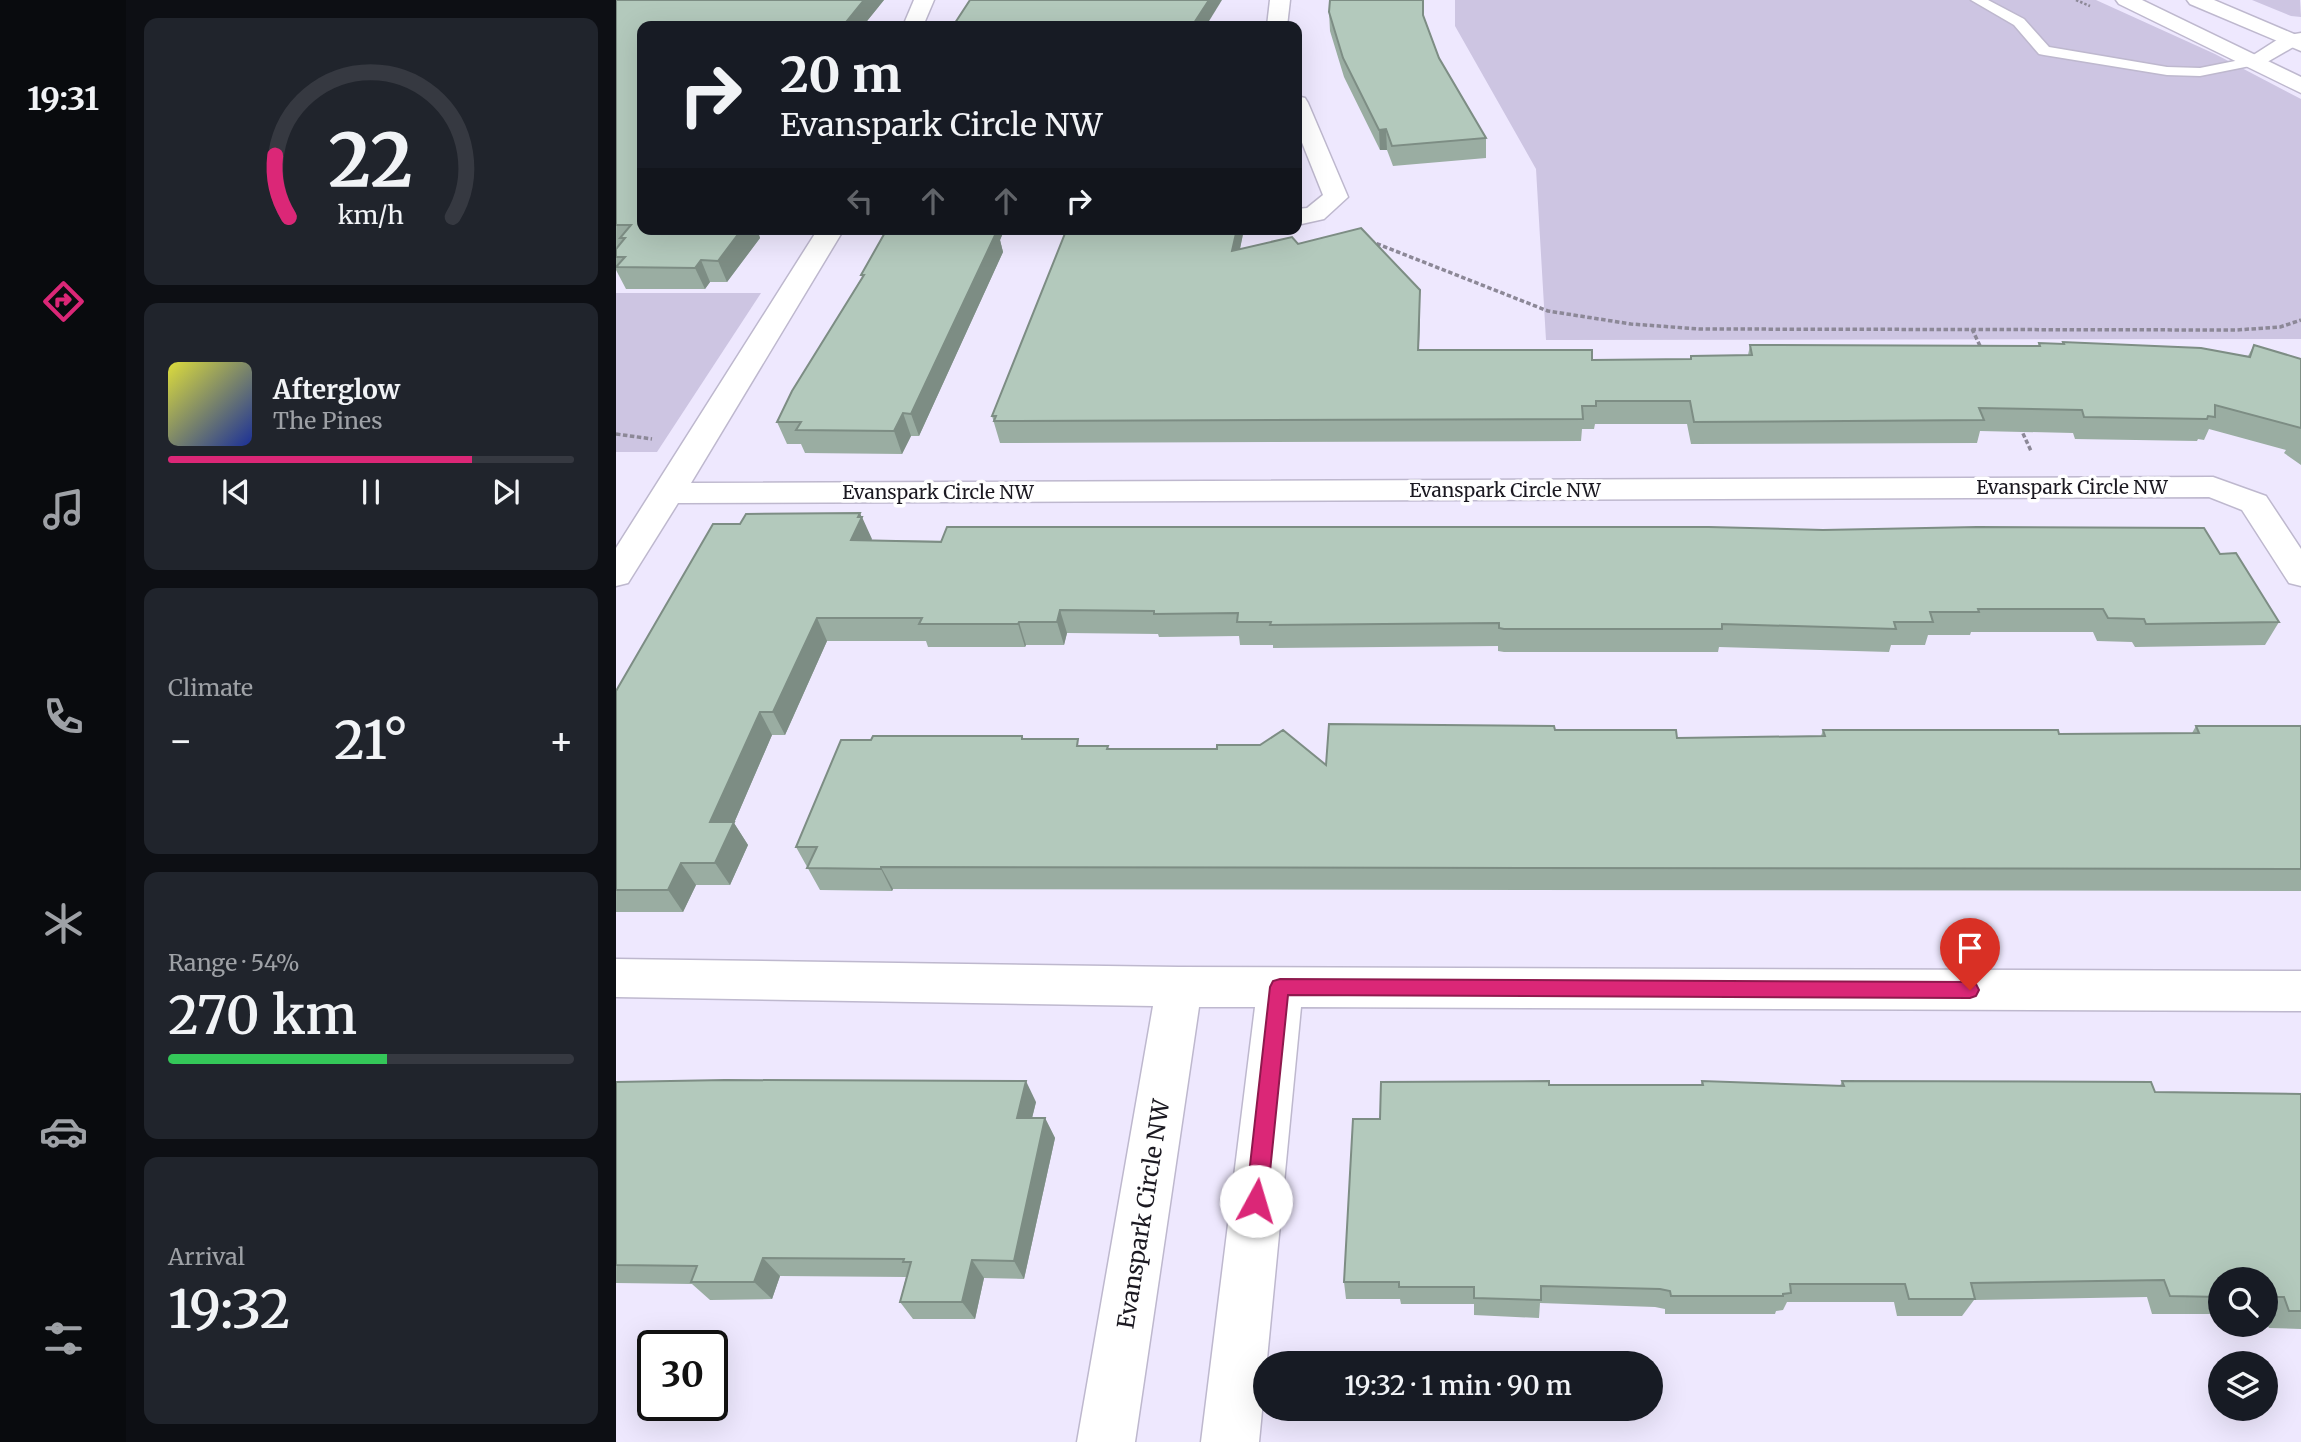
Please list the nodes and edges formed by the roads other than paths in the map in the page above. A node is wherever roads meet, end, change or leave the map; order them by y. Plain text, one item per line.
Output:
1 (924, 0) edge
2 (1280, 0) edge
3 (1978, 0) edge
4 (2126, 0) edge
5 (2197, 0) edge
6 (915, 21) edge
7 (1277, 21) edge
8 (2297, 41) edge
9 (2301, 59) edge
10 (2255, 61) junction
11 (2301, 86) edge
12 (1302, 115) edge
13 (1302, 216) edge
14 (827, 235) edge
15 (668, 493) junction
16 (616, 575) edge
17 (2301, 575) edge
18 (616, 978) edge
19 (1179, 986) junction
20 (1280, 987) junction
21 (2301, 991) edge
22 (1105, 1442) edge
23 (1230, 1442) edge

1 - 6 street
2 - 7 street
3 - 10 lane
4 - 10 street
5 - 8 street
8 - 10 street
9 - 10 street
10 - 11 street
12 - 13 street
14 - 15 street
15 - 16 street
15 - 17 street, Evanspark Circle NW
18 - 19 street
19 - 20 street
19 - 22 street, Evanspark Circle NW
20 - 21 street
20 - 23 street

